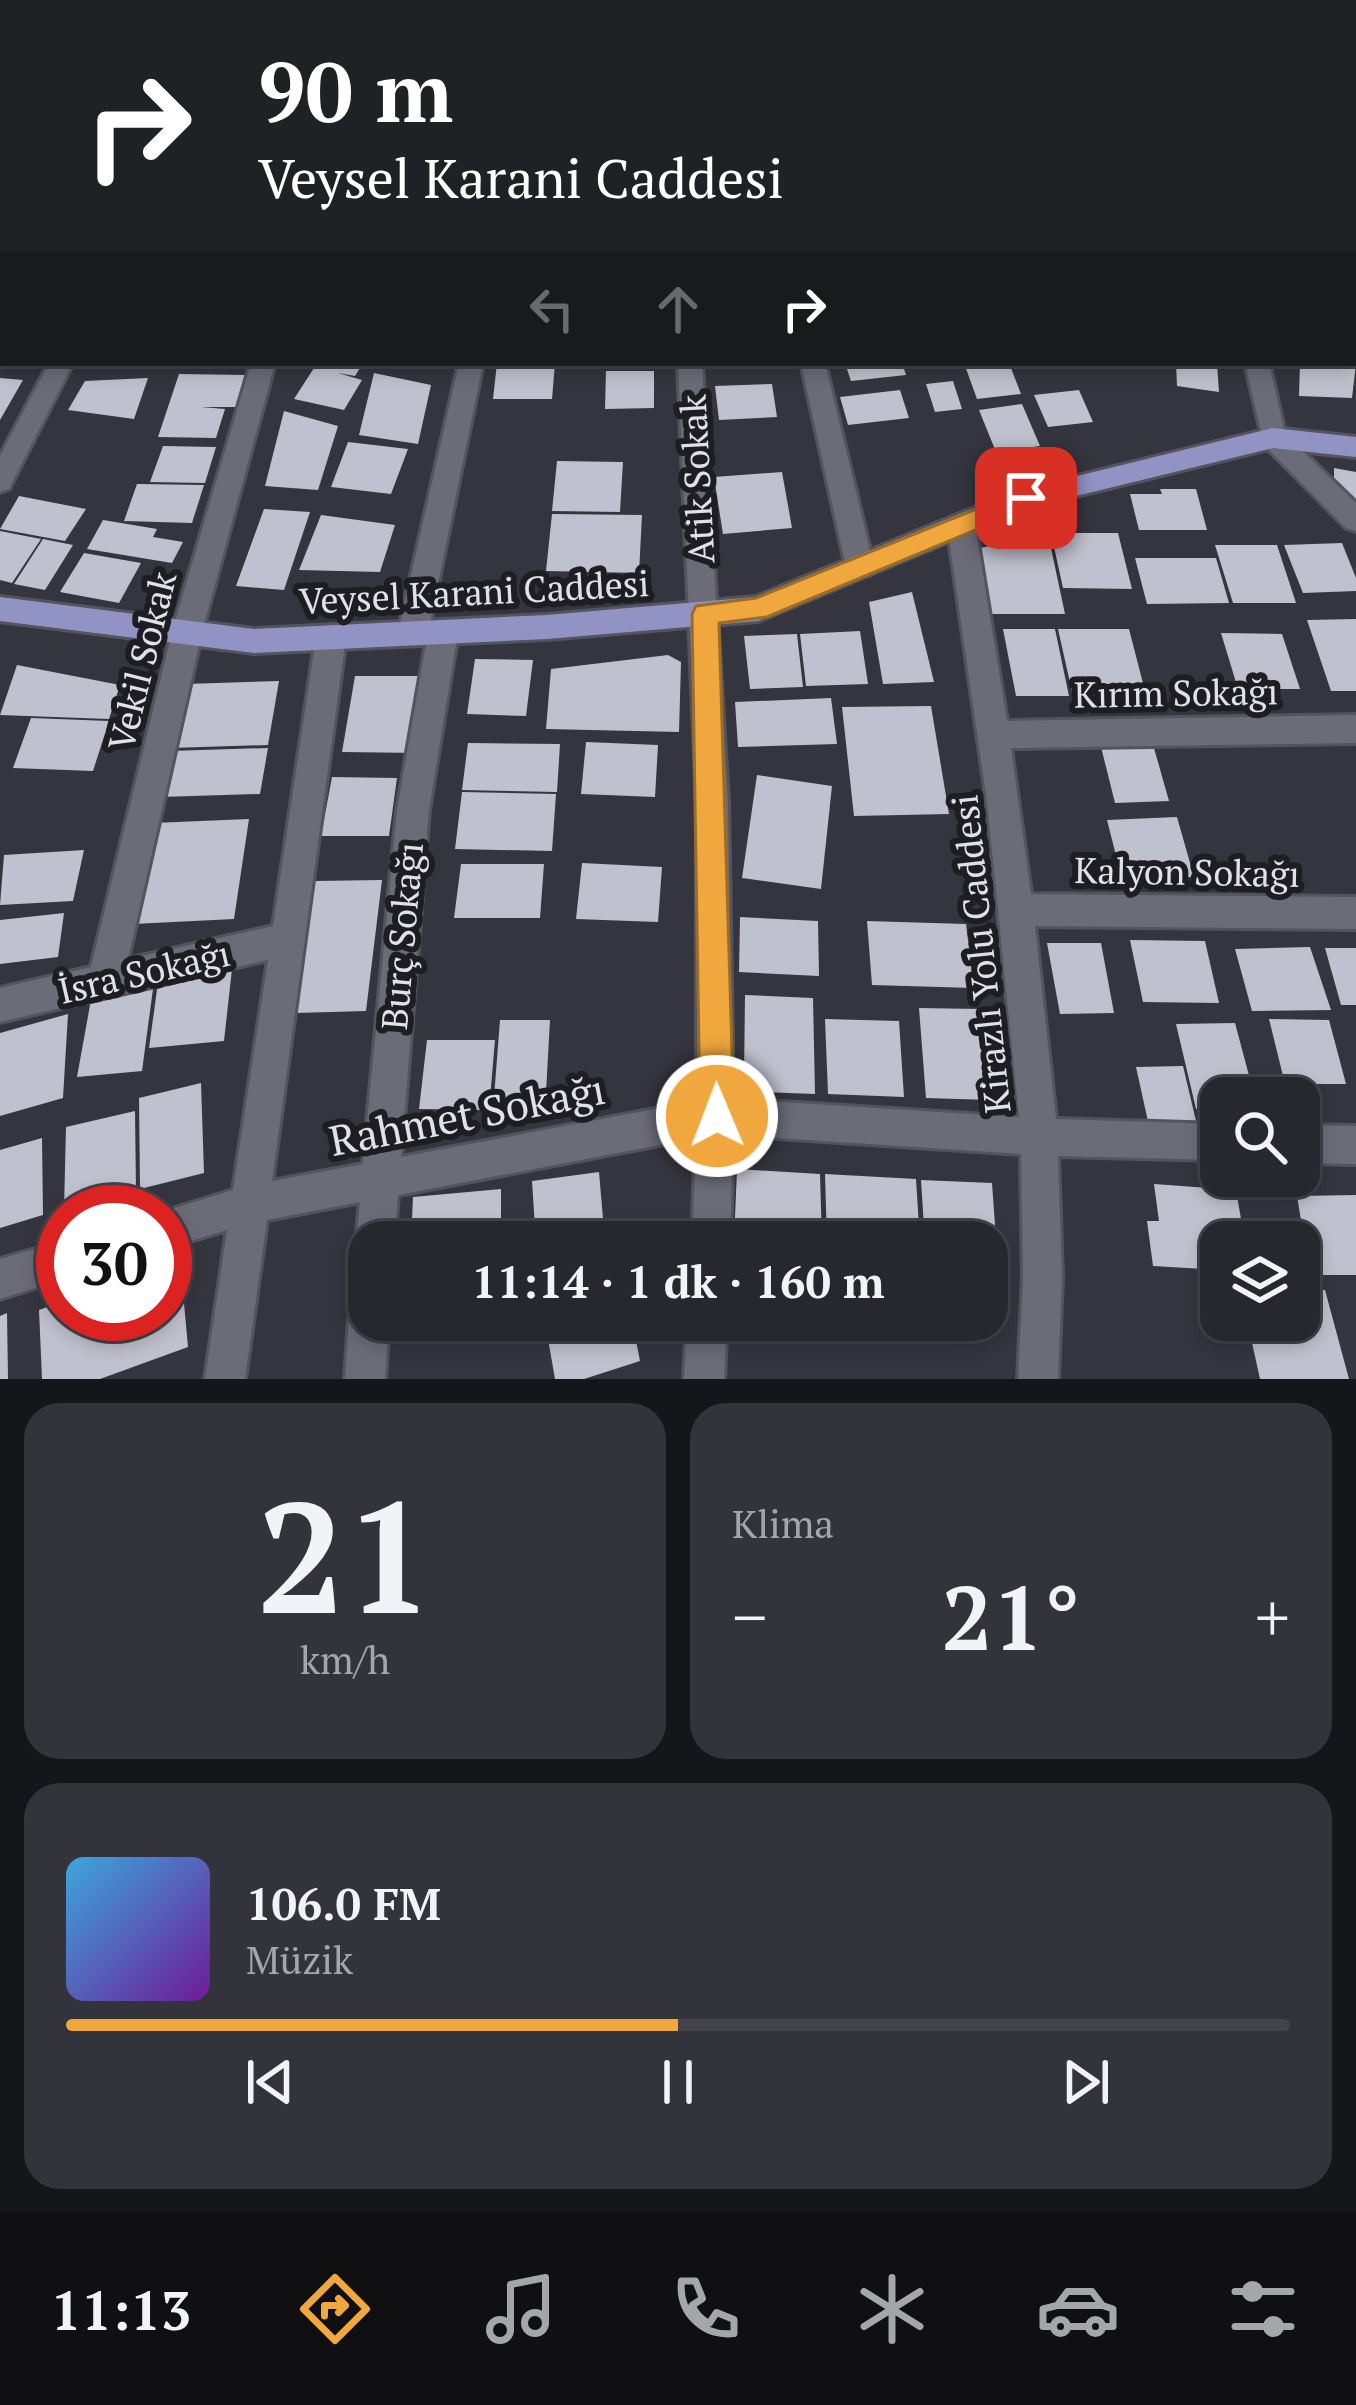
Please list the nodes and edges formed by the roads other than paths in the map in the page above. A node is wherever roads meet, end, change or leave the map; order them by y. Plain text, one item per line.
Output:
1 (59, 366) edge
2 (262, 366) edge
3 (471, 366) edge
4 (690, 366) edge
5 (814, 366) edge
6 (1258, 366) edge
7 (1273, 438) junction
8 (1356, 447) edge
9 (0, 482) edge
10 (1356, 520) edge
11 (961, 525) junction
12 (860, 567) junction
13 (0, 609) edge
14 (705, 614) junction
15 (187, 632) junction
16 (428, 632) junction
17 (331, 637) junction
18 (1356, 729) edge
19 (998, 735) junction
20 (1017, 910) junction
21 (1356, 913) edge
22 (288, 940) junction
23 (105, 982) junction
24 (0, 1005) edge
25 (717, 1116) junction
26 (1037, 1137) junction
27 (1200, 1141) edge
28 (1320, 1144) edge
29 (1356, 1145) edge
30 (380, 1181) junction
31 (250, 1204) junction
32 (377, 1221) edge
33 (712, 1221) edge
34 (192, 1222) edge
35 (36, 1268) edge
36 (0, 1279) edge
37 (368, 1341) edge
38 (706, 1341) edge
39 (225, 1379) edge
40 (365, 1379) edge
41 (704, 1379) edge
42 (1038, 1379) edge

1 - 9 street
2 - 15 street, Vekil Sokak
3 - 16 street, Burç Sokağı
4 - 14 street, Atik Sokak
5 - 12 street
6 - 7 street
7 - 8 main road, Veysel Karani Caddesi
7 - 10 street
7 - 11 main road, Veysel Karani Caddesi
11 - 12 main road, Veysel Karani Caddesi
11 - 19 street, Kirazlı Yolu Caddesi
12 - 14 main road, Veysel Karani Caddesi
13 - 15 main road, Veysel Karani Caddesi
14 - 16 main road, Veysel Karani Caddesi
14 - 25 street, Atik Sokak
15 - 17 main road, Veysel Karani Caddesi
15 - 23 street, Vekil Sokak
16 - 17 main road, Veysel Karani Caddesi
16 - 30 street, Burç Sokağı
17 - 22 street
18 - 19 street, Kırım Sokağı
19 - 20 street, Kirazlı Yolu Caddesi
20 - 21 street, Kalyon Sokağı
20 - 26 street, Kirazlı Yolu Caddesi
22 - 23 street, İsra Sokağı
22 - 31 street
23 - 24 street, İsra Sokağı
25 - 26 street, Rahmet Sokağı
25 - 30 street, Rahmet Sokağı
25 - 33 street, Atik Sokak
26 - 27 street, Rahmet Sokağı
26 - 42 street, Kirazlı Yolu Caddesi
28 - 29 street
30 - 31 street, Rahmet Sokağı
30 - 32 street, Burç Sokağı
31 - 34 street, Rahmet Sokağı
31 - 39 street
35 - 36 street
37 - 40 street
38 - 41 street

